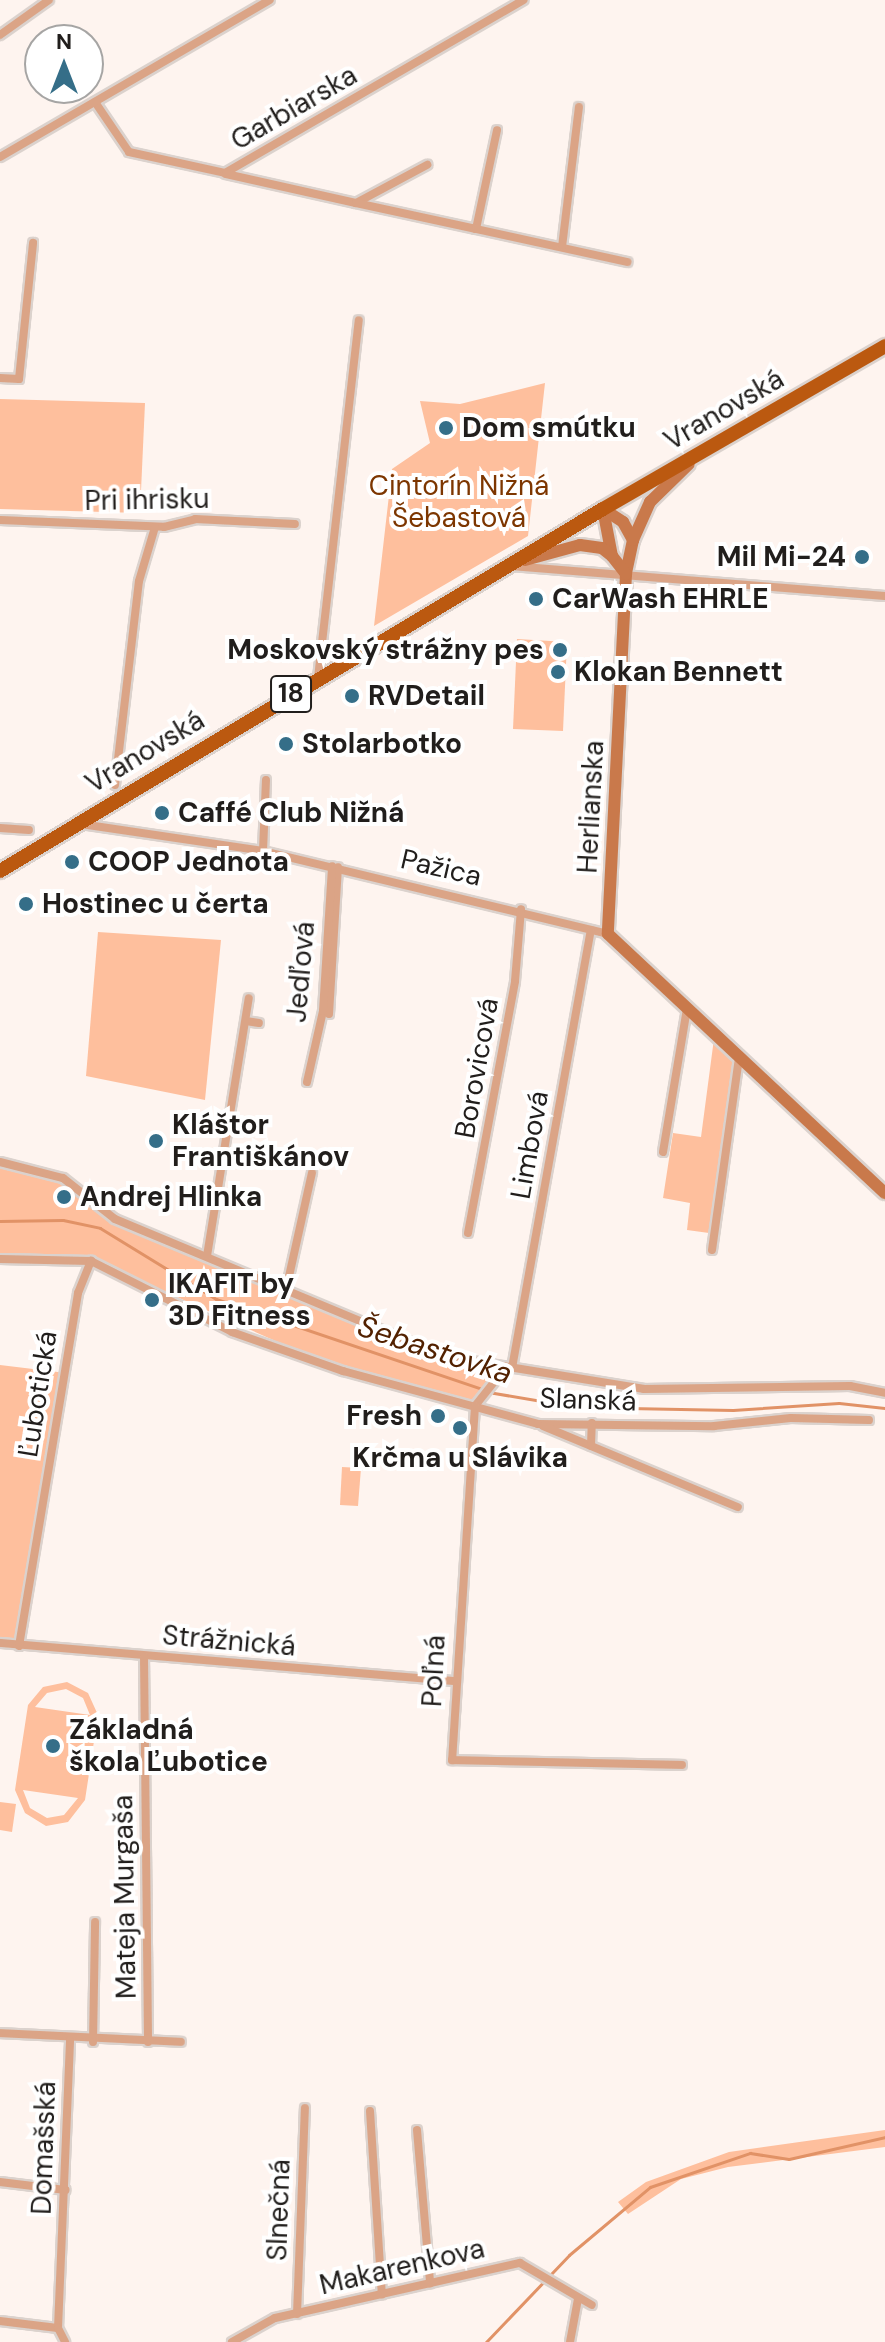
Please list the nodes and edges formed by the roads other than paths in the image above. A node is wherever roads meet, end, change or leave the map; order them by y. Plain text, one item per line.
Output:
1 (49, 0) edge
2 (270, 0) edge
3 (523, 0) edge
4 (0, 35) edge
5 (104, 97) edge
6 (92, 104) edge
7 (96, 104) edge
8 (579, 107) dead end
9 (497, 130) dead end
10 (0, 157) edge
11 (427, 165) dead end
12 (225, 173) junction
13 (356, 203) junction
14 (476, 229) junction
15 (33, 243) dead end
16 (562, 247) junction
17 (627, 262) dead end
18 (359, 320) dead end
19 (885, 346) edge
20 (0, 378) edge
21 (702, 452) junction
22 (603, 509) junction
23 (0, 520) edge
24 (295, 524) dead end
25 (155, 527) junction
26 (633, 540) junction
27 (612, 556) junction
28 (507, 566) junction
29 (626, 574) junction
30 (885, 596) edge
31 (318, 678) junction
32 (266, 780) dead end
33 (115, 785) dead end
34 (76, 823) junction
35 (0, 828) edge
36 (29, 830) dead end
37 (263, 851) junction
38 (335, 866) junction
39 (1, 870) edge
40 (521, 909) junction
41 (591, 930) junction
42 (608, 934) junction
43 (249, 998) dead end
44 (687, 1009) junction
45 (329, 1014) dead end
46 (246, 1021) junction
47 (259, 1023) dead end
48 (739, 1059) junction
49 (307, 1082) dead end
50 (663, 1152) dead end
51 (0, 1162) edge
52 (312, 1173) dead end
53 (885, 1193) edge
54 (468, 1233) dead end
55 (712, 1250) dead end
56 (207, 1256) junction
57 (0, 1259) edge
58 (91, 1261) junction
59 (286, 1290) junction
60 (509, 1367) junction
61 (885, 1393) edge
62 (475, 1406) junction
63 (869, 1420) dead end
64 (592, 1423) junction
65 (538, 1424) junction
66 (591, 1446) junction
67 (738, 1507) dead end
68 (0, 1643) edge
69 (19, 1646) junction
70 (144, 1656) junction
71 (455, 1681) junction
72 (682, 1765) dead end
73 (95, 1922) dead end
74 (0, 2033) edge
75 (70, 2040) junction
76 (93, 2042) junction
77 (148, 2042) junction
78 (181, 2042) dead end
79 (305, 2108) dead end
80 (370, 2111) dead end
81 (417, 2130) dead end
82 (0, 2182) edge
83 (66, 2190) junction
84 (430, 2283) junction
85 (382, 2295) junction
86 (578, 2299) junction
87 (592, 2305) dead end
88 (297, 2314) junction
89 (0, 2321) edge
90 (58, 2328) junction
91 (65, 2342) edge
92 (232, 2342) edge
93 (570, 2342) edge

1 - 4 street
2 - 5 street
3 - 12 street, Garbiarska
6 - 10 street
7 - 12 street, Garbiarska
8 - 16 street
9 - 14 street
11 - 13 street
12 - 13 street
13 - 14 street
14 - 16 street
15 - 20 street
16 - 17 street
18 - 31 street
19 - 21 main road, Vranovská / 18
21 - 22 main road, Vranovská / 18
21 - 26 street, Herlianska
22 - 26 street
22 - 27 street
22 - 28 main road, Vranovská / 18
23 - 25 street, Pri ihrisku
24 - 25 street, Pri ihrisku
25 - 33 street, Vranovská
26 - 29 street, Herlianska
27 - 28 street
27 - 29 street
28 - 29 street
28 - 31 main road, Vranovská / 18
29 - 30 street
29 - 42 street, Herlianska
31 - 34 main road, Vranovská / 18
32 - 37 street
34 - 37 street, Pažica
34 - 39 main road, Vranovská / 18
35 - 36 street
37 - 38 street, Pažica
38 - 40 street, Pažica
38 - 45 street, Jedľová
38 - 49 street, Jedľová
40 - 41 street, Pažica
40 - 54 street, Borovicová
41 - 42 street, Pažica
41 - 60 street, Limbová
42 - 44 street
43 - 46 street
44 - 48 street
44 - 50 street
46 - 47 street
46 - 56 street
48 - 53 street
48 - 55 street
51 - 56 street, Slanská
52 - 59 street
56 - 59 street, Slanská
57 - 58 street, Slanská
58 - 62 street, Slanská
58 - 69 street, Ľubotická
59 - 60 street, Slanská
60 - 61 street, Slanská
60 - 62 street
62 - 65 street, Slanská
62 - 71 street, Poľná
63 - 64 street, Slanská
64 - 65 street, Slanská
64 - 66 street
65 - 66 street
66 - 67 street
68 - 69 street, Strážnická
69 - 70 street, Strážnická
70 - 71 street, Strážnická
70 - 77 street, Mateja Murgaša
71 - 72 street, Poľná
73 - 76 street
74 - 75 street
75 - 76 street
75 - 83 street, Domašská
76 - 77 street
77 - 78 street
79 - 88 street, Slnečná
80 - 85 street
81 - 84 street
82 - 83 street
83 - 90 street, Domašská
84 - 85 street, Makarenkova
84 - 86 street, Makarenkova
85 - 88 street, Makarenkova
86 - 87 street, Makarenkova
86 - 93 street
88 - 92 street, Makarenkova
89 - 90 street
90 - 91 street

